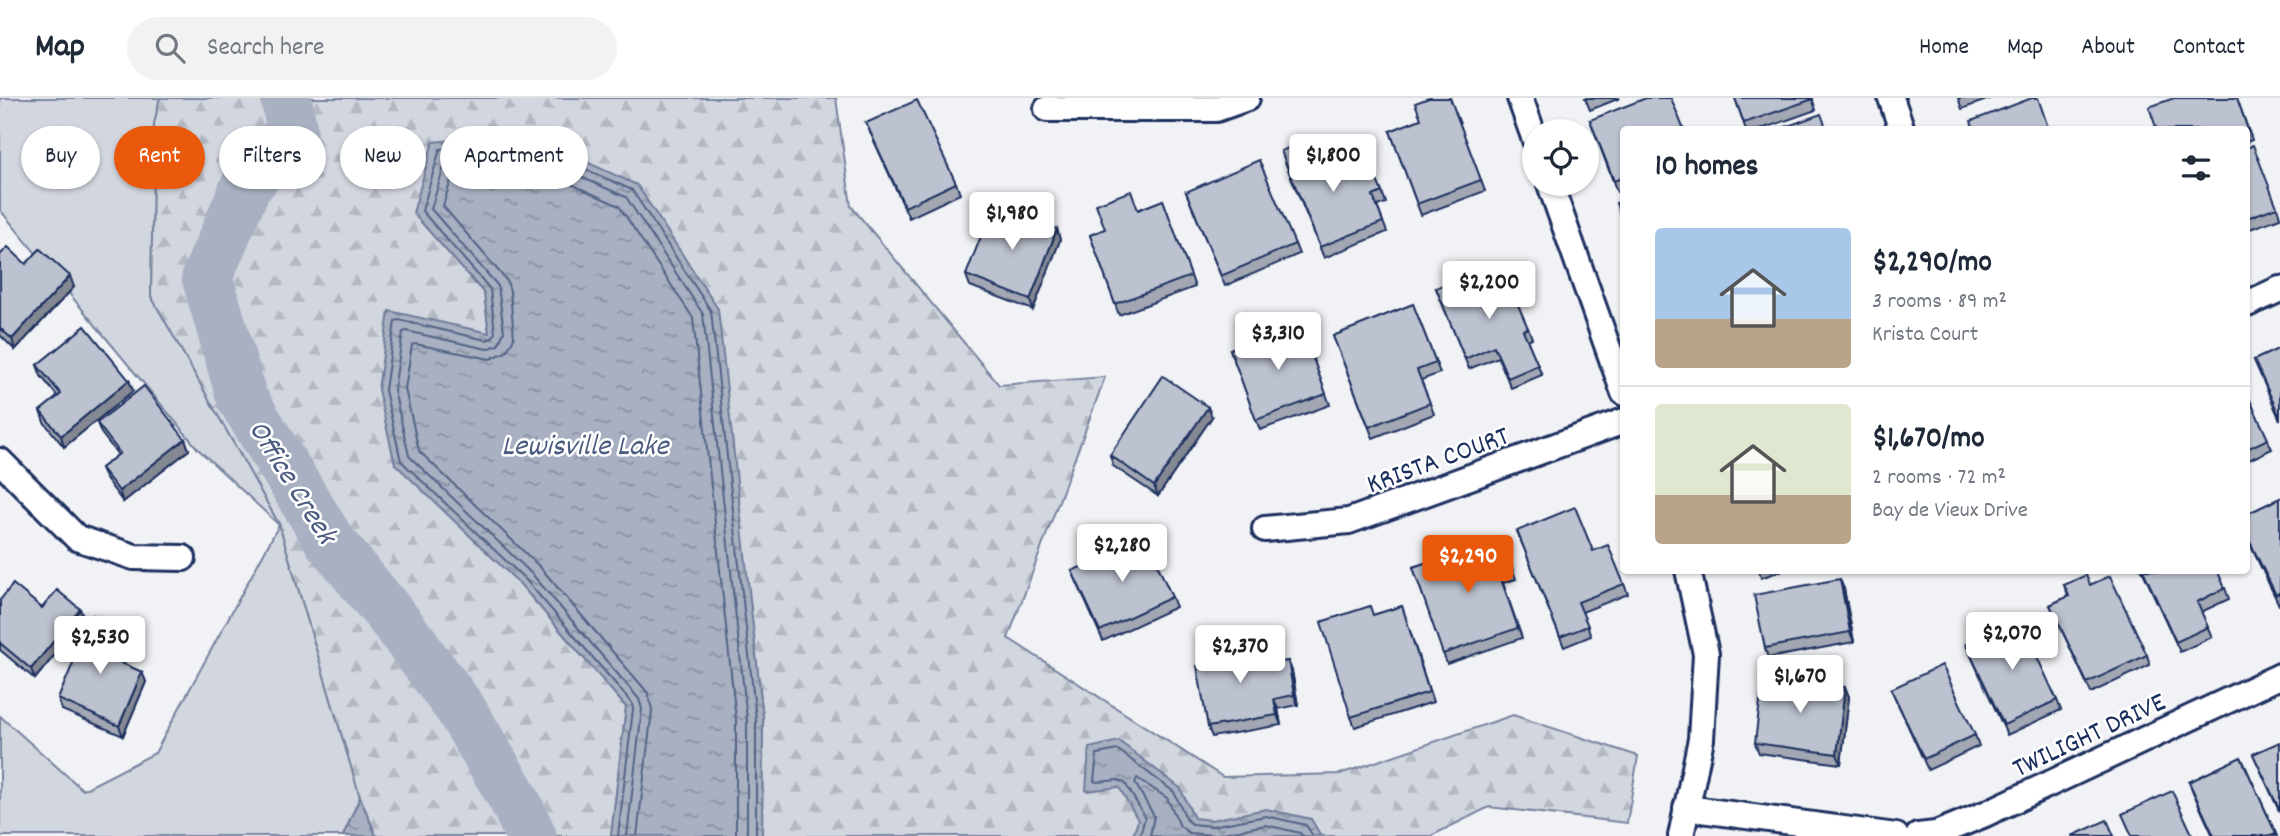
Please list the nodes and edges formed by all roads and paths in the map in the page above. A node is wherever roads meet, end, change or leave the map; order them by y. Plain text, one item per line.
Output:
1 (1247, 98) edge
2 (1520, 98) edge
3 (1891, 98) edge
4 (1047, 109) dead end
5 (1528, 119) edge
6 (1901, 126) edge
7 (1554, 196) edge
8 (2280, 289) edge
9 (2250, 303) edge
10 (1620, 382) edge
11 (1620, 422) edge
12 (0, 461) edge
13 (1265, 529) dead end
14 (183, 558) dead end
15 (1690, 574) edge
16 (2280, 676) edge
17 (1686, 808) junction
18 (1681, 836) edge
19 (1896, 836) edge
20 (1918, 836) edge

1 - 4 street
2 - 5 street
3 - 6 street
7 - 10 street
8 - 9 street
11 - 13 street, KRISTA COURT
12 - 14 street
15 - 17 street
16 - 20 street, TWILIGHT DRIVE
17 - 18 street
17 - 19 street

